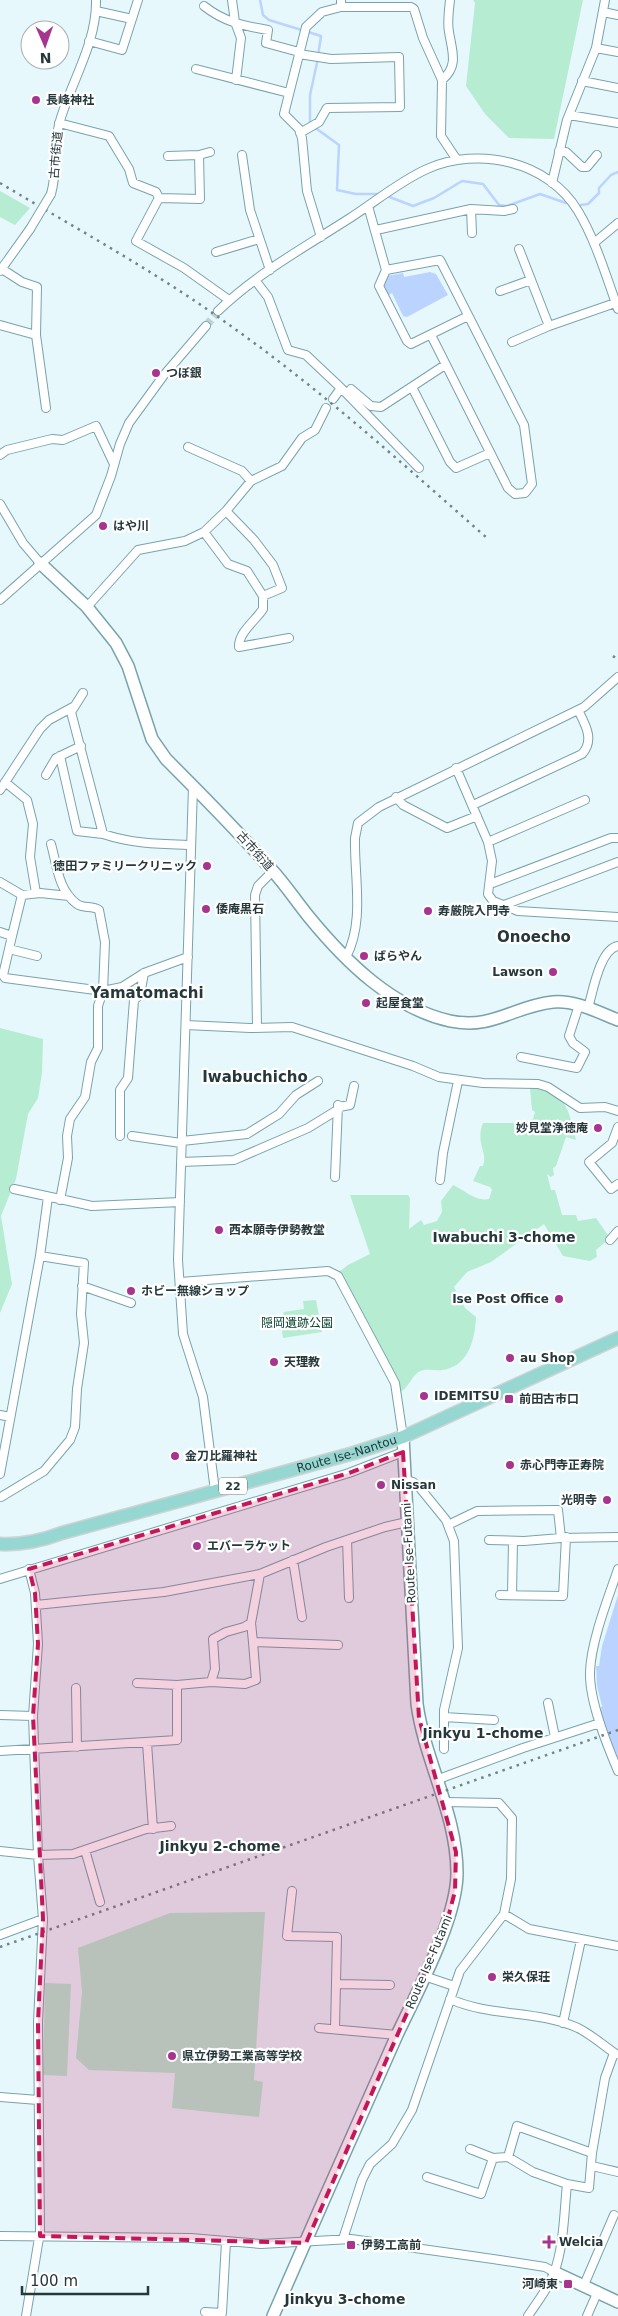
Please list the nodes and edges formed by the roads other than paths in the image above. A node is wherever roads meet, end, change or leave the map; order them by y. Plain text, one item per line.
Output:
1 (96, 0) edge
2 (138, 0) edge
3 (232, 0) edge
4 (450, 0) edge
5 (606, 0) edge
6 (341, 4) edge
7 (204, 6) dead end
8 (96, 11) junction
9 (603, 12) junction
10 (618, 15) edge
11 (132, 19) junction
12 (236, 25) junction
13 (89, 41) junction
14 (596, 48) junction
15 (618, 52) edge
16 (299, 53) junction
17 (196, 69) dead end
18 (236, 80) junction
19 (442, 80) junction
20 (582, 81) junction
21 (618, 88) edge
22 (289, 93) junction
23 (569, 114) junction
24 (59, 123) junction
25 (618, 123) edge
26 (300, 133) junction
27 (560, 151) junction
28 (210, 152) dead end
29 (199, 155) junction
30 (242, 155) dead end
31 (597, 155) dead end
32 (168, 156) dead end
33 (457, 160) junction
34 (552, 183) junction
35 (159, 198) junction
36 (368, 206) junction
37 (471, 209) junction
38 (513, 209) dead end
39 (618, 223) edge
40 (376, 230) junction
41 (472, 233) dead end
42 (321, 237) junction
43 (259, 238) junction
44 (594, 243) junction
45 (518, 249) dead end
46 (216, 252) dead end
47 (1, 270) edge
48 (270, 270) junction
49 (386, 270) junction
50 (255, 280) junction
51 (531, 280) junction
52 (500, 291) dead end
53 (229, 300) junction
54 (617, 304) edge
55 (218, 311) tunnel mouth
56 (468, 316) junction
57 (0, 326) edge
58 (206, 326) tunnel mouth
59 (549, 326) junction
60 (36, 335) junction
61 (431, 335) junction
62 (512, 342) dead end
63 (445, 365) junction
64 (412, 387) junction
65 (344, 391) junction
66 (332, 399) dead end
67 (46, 408) dead end
68 (326, 408) dead end
69 (188, 447) dead end
70 (490, 452) junction
71 (0, 455) edge
72 (114, 464) junction
73 (419, 468) dead end
74 (252, 481) junction
75 (0, 504) edge
76 (226, 512) junction
77 (204, 532) junction
78 (40, 564) junction
79 (263, 596) junction
80 (1, 597) edge
81 (87, 607) junction
82 (289, 638) dead end
83 (618, 677) edge
84 (83, 693) dead end
85 (73, 707) junction
86 (578, 710) junction
87 (81, 746) junction
88 (60, 756) junction
89 (456, 768) junction
90 (46, 775) dead end
91 (5, 782) junction
92 (193, 786) junction
93 (0, 790) edge
94 (396, 797) junction
95 (585, 800) dead end
96 (473, 805) junction
97 (477, 816) junction
98 (103, 834) junction
99 (618, 838) edge
100 (488, 842) junction
101 (51, 844) dead end
102 (191, 845) junction
103 (618, 862) edge
104 (273, 871) junction
105 (0, 882) edge
106 (490, 884) junction
107 (36, 893) junction
108 (22, 895) junction
109 (69, 896) junction
110 (504, 905) junction
111 (618, 917) edge
112 (0, 932) edge
113 (12, 936) junction
114 (618, 946) edge
115 (10, 950) junction
116 (37, 956) dead end
117 (188, 957) junction
118 (346, 957) junction
119 (144, 973) junction
120 (103, 991) junction
121 (583, 1006) junction
122 (618, 1020) edge
123 (186, 1025) junction
124 (257, 1028) junction
125 (521, 1057) dead end
126 (318, 1081) dead end
127 (458, 1081) junction
128 (354, 1086) dead end
129 (339, 1107) junction
130 (618, 1112) edge
131 (618, 1126) edge
132 (120, 1136) dead end
133 (132, 1136) dead end
134 (182, 1142) junction
135 (181, 1162) junction
136 (335, 1177) dead end
137 (440, 1180) dead end
138 (618, 1184) edge
139 (14, 1189) dead end
140 (48, 1197) junction
141 (60, 1200) junction
142 (180, 1202) junction
143 (618, 1231) edge
144 (610, 1240) dead end
145 (40, 1256) junction
146 (180, 1282) junction
147 (82, 1286) junction
148 (131, 1303) dead end
149 (618, 1338) edge
150 (0, 1415) edge
151 (10, 1417) junction
152 (403, 1437) junction
153 (403, 1452) junction
154 (0, 1474) edge
155 (406, 1480) junction
156 (215, 1491) junction
157 (0, 1496) edge
158 (407, 1522) junction
159 (448, 1525) junction
160 (62, 1533) junction
161 (0, 1536) edge
162 (618, 1537) edge
163 (563, 1538) junction
164 (347, 1540) junction
165 (489, 1540) dead end
166 (513, 1542) junction
167 (0, 1544) edge
168 (293, 1560) junction
169 (29, 1569) junction
170 (618, 1569) edge
171 (260, 1574) junction
172 (0, 1579) edge
173 (500, 1595) dead end
174 (512, 1595) junction
175 (349, 1598) dead end
176 (36, 1605) junction
177 (302, 1617) dead end
178 (251, 1623) junction
179 (254, 1642) junction
180 (338, 1645) dead end
181 (211, 1682) junction
182 (137, 1683) dead end
183 (177, 1685) junction
184 (76, 1688) dead end
185 (548, 1703) dead end
186 (0, 1715) edge
187 (33, 1716) junction
188 (444, 1717) junction
189 (494, 1720) dead end
190 (600, 1723) junction
191 (555, 1737) junction
192 (147, 1743) junction
193 (77, 1747) junction
194 (34, 1749) junction
195 (444, 1749) dead end
196 (0, 1751) edge
197 (618, 1772) edge
198 (436, 1780) junction
199 (445, 1802) junction
200 (171, 1826) dead end
201 (153, 1829) junction
202 (85, 1850) junction
203 (0, 1851) edge
204 (38, 1855) junction
205 (292, 1891) dead end
206 (100, 1902) dead end
207 (504, 1914) junction
208 (43, 1919) junction
209 (0, 1935) edge
210 (581, 1940) junction
211 (618, 1946) edge
212 (424, 1976) junction
213 (337, 1984) junction
214 (390, 1985) dead end
215 (454, 1986) junction
216 (450, 1999) junction
217 (563, 2023) junction
218 (319, 2028) dead end
219 (335, 2029) junction
220 (397, 2035) junction
221 (616, 2054) edge
222 (0, 2097) edge
223 (38, 2100) junction
224 (470, 2148) dead end
225 (592, 2153) junction
226 (508, 2157) junction
227 (493, 2158) junction
228 (592, 2166) junction
229 (618, 2172) edge
230 (427, 2177) dead end
231 (567, 2184) junction
232 (614, 2215) dead end
233 (0, 2236) edge
234 (40, 2236) junction
235 (343, 2239) junction
236 (226, 2242) junction
237 (306, 2243) junction
238 (554, 2272) junction
239 (584, 2285) junction
240 (598, 2291) junction
241 (618, 2302) edge
242 (205, 2312) dead end
243 (26, 2316) edge
244 (273, 2316) edge
245 (528, 2316) edge
246 (587, 2316) edge

1 - 8 street, 古市街道
2 - 11 street
3 - 12 street
4 - 19 street
5 - 9 street
6 - 16 street
6 - 19 street
7 - 12 street
8 - 11 street
8 - 13 street, 古市街道
9 - 10 street
9 - 14 street
11 - 13 street
12 - 16 street
12 - 18 street
13 - 24 street, 古市街道
14 - 15 street
14 - 20 street
16 - 22 street
16 - 26 street
17 - 18 street
18 - 22 street
19 - 33 street
20 - 21 street
20 - 23 street
22 - 26 street
23 - 25 street
23 - 27 street
24 - 35 street
24 - 47 street, 古市街道, bridge
26 - 42 street
27 - 31 street
27 - 34 street
28 - 29 street
29 - 32 street
29 - 35 street
30 - 43 street
33 - 34 street
33 - 36 street
34 - 44 street
35 - 53 street
36 - 40 street
36 - 42 street
37 - 38 street
37 - 40 street
37 - 41 street
39 - 44 street
40 - 49 street
42 - 48 street
43 - 46 street
43 - 48 street
44 - 54 street
45 - 51 street
47 - 60 street
48 - 50 street
49 - 56 street
49 - 61 street
50 - 53 street
50 - 65 street
51 - 52 street
51 - 59 street
53 - 55 street
54 - 59 street
56 - 61 street
56 - 70 street
57 - 60 street
58 - 72 street
59 - 62 street
60 - 67 street
61 - 63 street
63 - 64 street
63 - 70 street
64 - 65 street
64 - 70 street
65 - 66 street
65 - 73 street
68 - 74 street
69 - 74 street
71 - 72 street
72 - 78 street
74 - 76 street
75 - 78 street, 古市街道
76 - 77 street
76 - 79 street
77 - 79 street
77 - 81 street
78 - 80 street
78 - 81 main road, 古市街道
79 - 82 street
81 - 92 main road, 古市街道
83 - 86 street
84 - 85 street
85 - 87 street
85 - 91 street
86 - 89 street
86 - 96 street
87 - 88 street
87 - 98 street
88 - 90 street
88 - 98 street
89 - 94 street
89 - 96 street
91 - 93 street
91 - 107 street
92 - 102 street
92 - 104 main road, 古市街道
94 - 97 street
94 - 118 street
95 - 100 street
96 - 97 street
97 - 100 street
98 - 102 street
99 - 106 street
100 - 106 street
101 - 109 street
102 - 117 street
103 - 110 street
104 - 118 main road, 古市街道
104 - 124 street
105 - 108 street
106 - 110 street
107 - 108 street
107 - 109 street
108 - 113 street
109 - 120 street
110 - 111 street
112 - 113 street
113 - 115 street
114 - 121 street
115 - 116 street
115 - 120 street
117 - 119 street
117 - 123 street
118 - 121 main road, 古市街道
119 - 120 street
119 - 132 street
120 - 141 street
121 - 122 main road, 古市街道
121 - 125 street
123 - 124 street
123 - 134 street
124 - 127 street
126 - 134 street
127 - 130 street
127 - 137 street
128 - 129 street
129 - 135 street
129 - 136 street
131 - 138 street
133 - 134 street
134 - 135 street
135 - 142 street
139 - 140 street
140 - 141 street
140 - 145 street
141 - 142 street
142 - 146 street
143 - 144 street
145 - 147 street
145 - 151 street
146 - 152 street
146 - 156 street
147 - 148 street
147 - 157 street
149 - 152 main road, Route Ise-Nantou / 22
150 - 151 street
151 - 154 street
152 - 153 main road, Route Ise-Futami
152 - 156 main road, Route Ise-Nantou / 22
153 - 155 main road, Route Ise-Futami
153 - 169 street
155 - 158 main road, Route Ise-Futami
155 - 159 street
156 - 160 main road, Route Ise-Nantou / 22
158 - 164 street
158 - 198 main road, Route Ise-Futami
159 - 163 street
159 - 188 street
160 - 161 main road, Route Ise-Nantou / 22
160 - 167 main road, Route Ise-Nantou / 22
162 - 163 street
163 - 166 street
163 - 174 street
164 - 168 street
164 - 175 street
165 - 166 street
166 - 174 street
168 - 171 street
168 - 177 street
169 - 172 street
169 - 176 street
170 - 190 street
171 - 176 street
171 - 178 street
173 - 174 street
176 - 187 street
178 - 179 street
178 - 181 street
179 - 180 street
179 - 181 street
181 - 183 street
182 - 183 street
183 - 192 street
184 - 193 street
185 - 191 street
186 - 187 street
187 - 194 street
188 - 189 street
188 - 195 street
190 - 191 street
190 - 197 street
191 - 198 street
192 - 193 street
192 - 201 street
193 - 194 street
194 - 196 street
194 - 204 street
198 - 199 main road, Route Ise-Futami
199 - 207 street
199 - 212 main road, Route Ise-Futami
200 - 201 street
201 - 202 street
202 - 204 street
202 - 206 street
203 - 204 street
204 - 208 street
205 - 213 street
207 - 210 street
207 - 215 street
208 - 209 street
208 - 223 street
210 - 211 street
210 - 217 street
212 - 215 street
212 - 220 main road, Route Ise-Futami
213 - 214 street
213 - 219 street
215 - 216 street
216 - 217 street
216 - 235 street
217 - 221 street
218 - 219 street
219 - 220 street
220 - 237 main road, Route Ise-Futami
221 - 225 street
222 - 223 street
223 - 234 street
224 - 227 street
225 - 226 street
225 - 228 street
226 - 227 street
226 - 231 street
227 - 230 street
228 - 229 street
228 - 231 street
231 - 238 street
232 - 239 street
233 - 234 street
234 - 236 street
234 - 243 street
235 - 237 street
235 - 238 street
236 - 237 street
236 - 242 street
237 - 244 main road, Route Ise-Futami
238 - 239 main road
238 - 245 street
239 - 240 main road
240 - 241 main road
240 - 246 street

